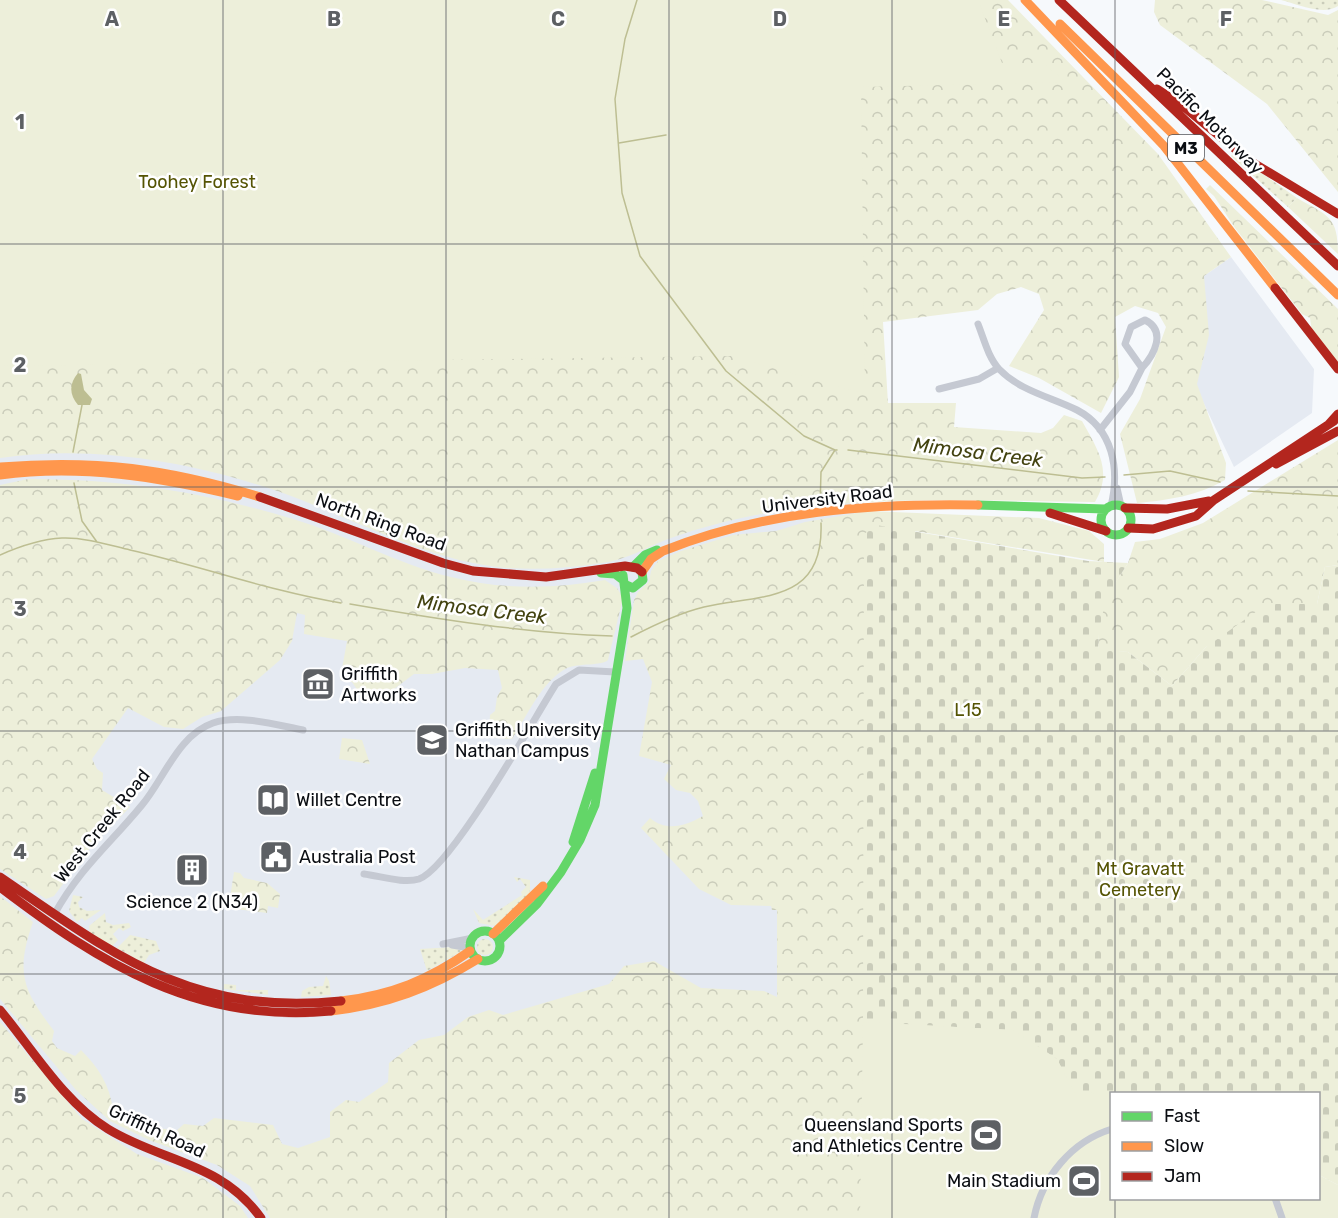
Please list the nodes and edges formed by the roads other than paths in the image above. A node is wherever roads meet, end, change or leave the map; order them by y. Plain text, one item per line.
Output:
1 (1025, 0) edge
2 (1035, 0) edge
3 (1059, 0) edge
4 (1153, 87) junction
5 (1338, 214) edge
6 (1338, 266) edge
7 (1338, 295) edge
8 (978, 324) dead end
9 (1336, 366) edge
10 (998, 368) junction
11 (1142, 368) junction
12 (1338, 375) edge
13 (939, 389) dead end
14 (1338, 416) edge
15 (1100, 430) junction
16 (1338, 431) edge
17 (0, 467) edge
18 (124, 470) junction
19 (1260, 471) junction
20 (0, 476) edge
21 (1214, 500) junction
22 (1116, 507) junction
23 (1030, 509) junction
24 (1128, 528) junction
25 (1106, 531) junction
26 (635, 569) junction
27 (624, 583) junction
28 (637, 587) junction
29 (627, 608) junction
30 (615, 672) junction
31 (303, 730) dead end
32 (364, 874) dead end
33 (0, 877) edge
34 (0, 887) edge
35 (54, 915) junction
36 (496, 937) junction
37 (473, 938) junction
38 (470, 949) junction
39 (478, 959) junction
40 (0, 1010) edge
41 (1110, 1130) edge
42 (1276, 1200) edge
43 (261, 1218) edge
44 (1034, 1218) edge
45 (1282, 1218) edge

1 - 9 main road
2 - 7 main road, Pacific Motorway / M3
3 - 4 main road, Pacific Motorway / M3
4 - 5 main road
4 - 6 main road, Pacific Motorway / M3
8 - 10 street
9 - 12 main road
10 - 13 street
10 - 15 street
11 - 11 street
11 - 15 street
14 - 19 main road, University Road
15 - 22 street
16 - 19 main road, University Road
17 - 18 main road
18 - 20 main road
18 - 26 main road, North Ring Road
18 - 27 main road, North Ring Road
19 - 21 main road, University Road
21 - 22 main road, University Road
21 - 24 main road, University Road
22 - 23 main road, University Road
22 - 24 main road
22 - 25 main road
23 - 25 main road, University Road
23 - 26 main road, University Road
24 - 25 main road
26 - 27 main road
26 - 28 main road
27 - 28 main road, North Ring Road
27 - 29 main road
28 - 29 main road
29 - 30 main road
30 - 32 street
30 - 36 main road
30 - 36 main road
31 - 35 street, West Creek Road
33 - 35 main road
34 - 39 main road
35 - 38 main road
36 - 37 main road
36 - 39 main road
37 - 38 main road
37 - 38 street
38 - 39 main road
40 - 43 main road, Griffith Road
41 - 44 street
42 - 45 street

